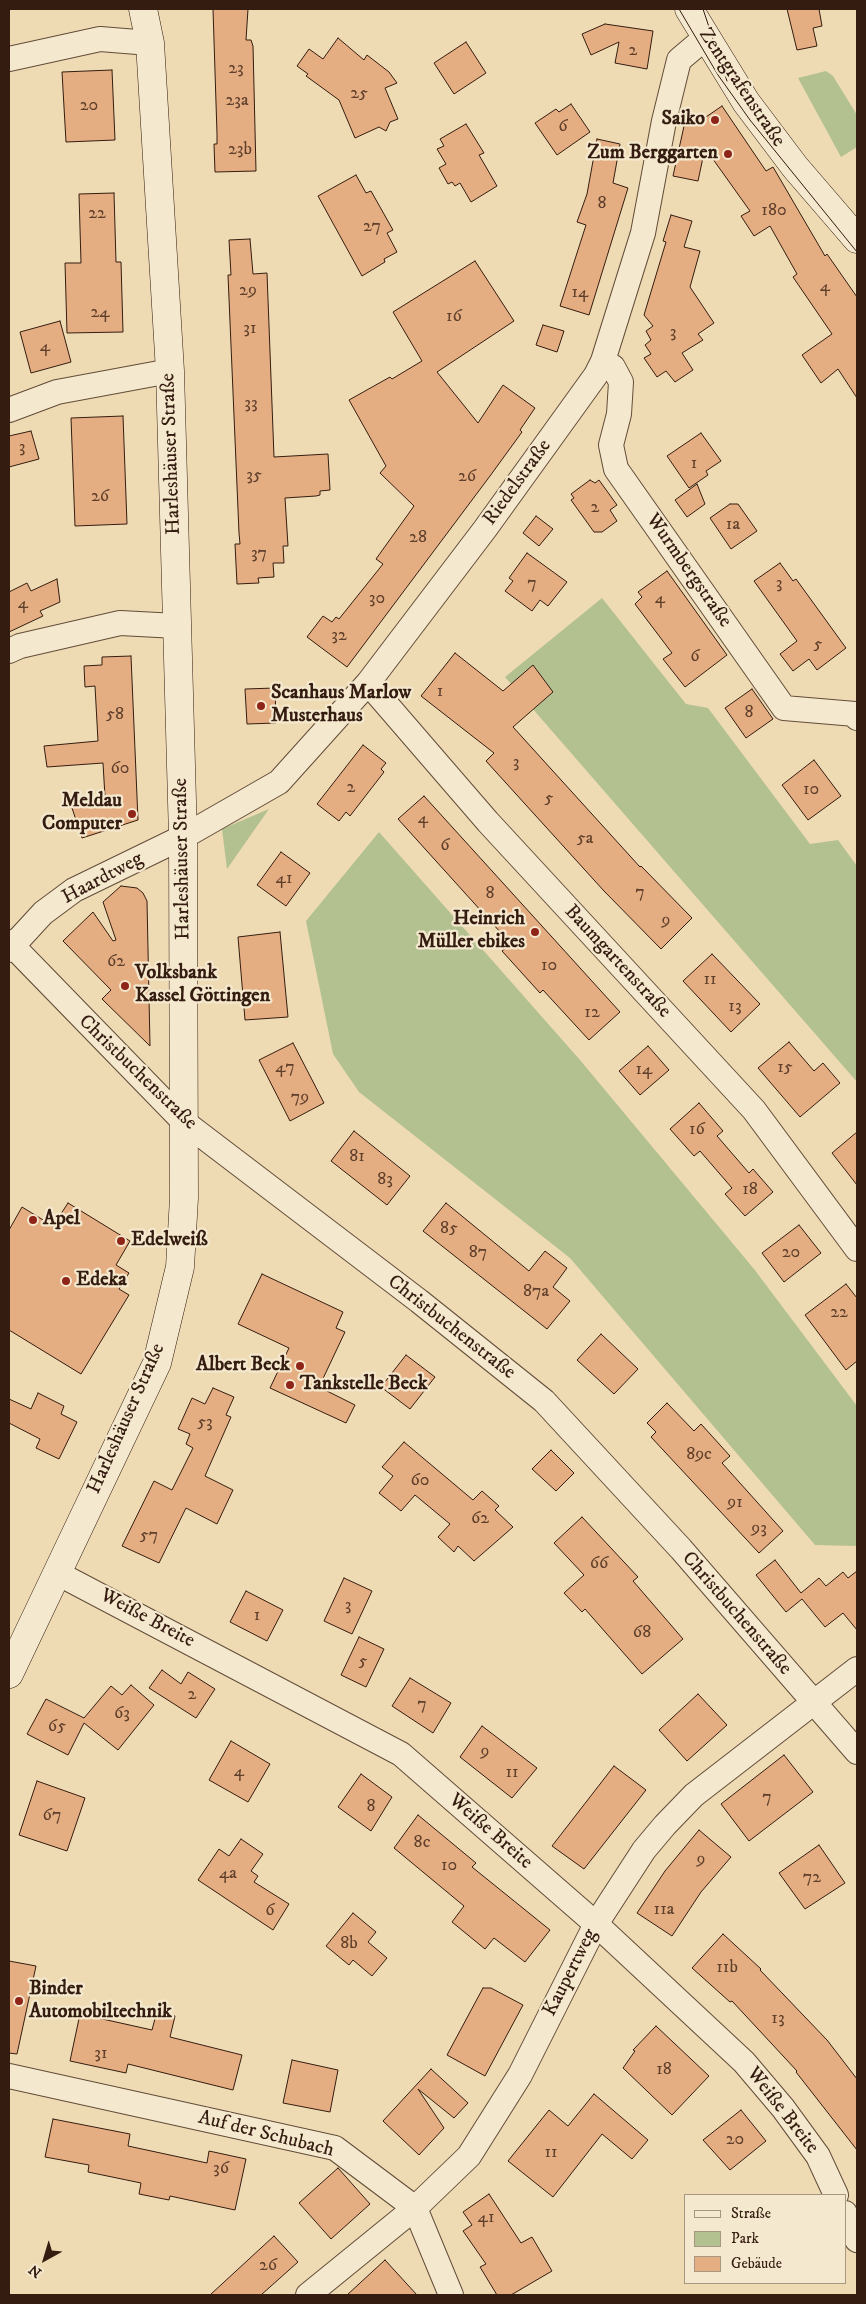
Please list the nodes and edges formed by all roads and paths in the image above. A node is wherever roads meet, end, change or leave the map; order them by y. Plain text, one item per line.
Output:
1 (143, 9) edge
2 (689, 9) edge
3 (706, 38) junction
4 (150, 43) junction
5 (9, 59) edge
6 (857, 239) edge
7 (603, 361) junction
8 (170, 371) junction
9 (9, 410) edge
10 (177, 626) junction
11 (9, 651) edge
12 (368, 683) junction
13 (857, 718) edge
14 (183, 838) junction
15 (10, 946) edge
16 (184, 1122) junction
17 (857, 1249) edge
18 (57, 1573) junction
19 (857, 1669) edge
20 (9, 1674) edge
21 (813, 1702) junction
22 (857, 1752) edge
23 (596, 1924) junction
24 (9, 2076) edge
25 (836, 2194) edge
26 (415, 2208) junction
27 (846, 2215) edge
28 (857, 2240) edge
29 (308, 2295) edge
30 (451, 2295) edge

1 - 4 main road, Harleshäuser Straße
2 - 3 main road, Zentgrafenstraße
3 - 6 main road, Zentgrafenstraße
3 - 7 street, Riedelstraße
4 - 5 street
4 - 8 main road, Harleshäuser Straße
7 - 12 street, Riedelstraße
7 - 13 street, Wurmbergstraße
8 - 9 street
8 - 10 main road, Harleshäuser Straße
10 - 11 street
10 - 14 main road, Harleshäuser Straße
12 - 14 street, Riedelstraße
12 - 17 street, Baumgartenstraße
14 - 15 street, Haardtweg
14 - 16 main road, Harleshäuser Straße
15 - 16 street, Christbuchenstraße
16 - 18 main road, Harleshäuser Straße
16 - 21 street, Christbuchenstraße
18 - 20 main road, Harleshäuser Straße
18 - 23 street, Weiße Breite
19 - 21 street, Kaupertweg
21 - 22 street, Christbuchenstraße
21 - 23 street, Kaupertweg
23 - 25 street, Weiße Breite
23 - 26 street, Kaupertweg
24 - 26 street, Auf der Schubach
26 - 29 street, Kaupertweg
26 - 30 street
27 - 28 street

